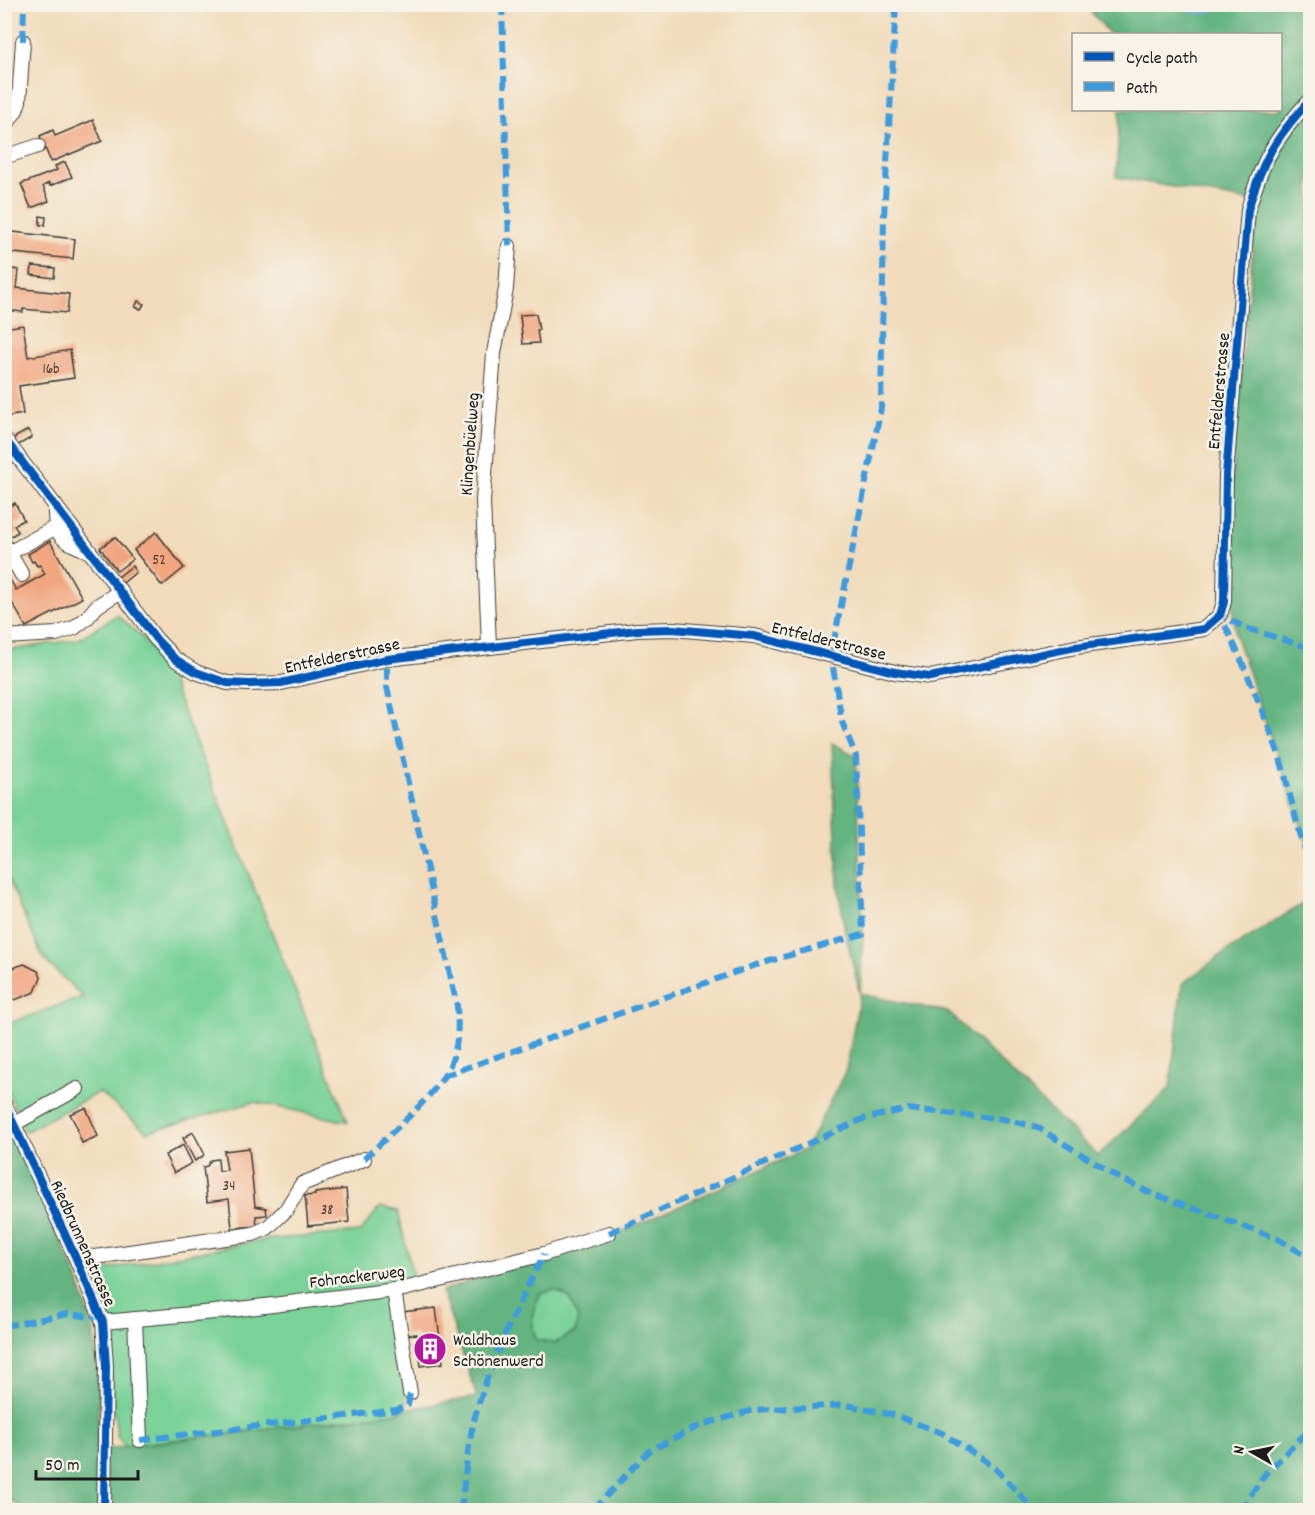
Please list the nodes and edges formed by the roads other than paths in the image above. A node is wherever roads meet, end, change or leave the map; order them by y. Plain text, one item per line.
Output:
1 (23, 41) dead end
2 (1311, 100) edge
3 (4, 128) edge
4 (38, 146) dead end
5 (4, 157) edge
6 (509, 246) dead end
7 (4, 438) edge
8 (55, 505) junction
9 (56, 527) junction
10 (7, 549) edge
11 (92, 552) junction
12 (22, 576) dead end
13 (121, 591) junction
14 (4, 636) edge
15 (489, 646) junction
16 (77, 1089) dead end
17 (4, 1103) edge
18 (14, 1124) junction
19 (364, 1158) dead end
20 (609, 1233) dead end
21 (75, 1256) junction
22 (394, 1290) junction
23 (135, 1319) junction
24 (103, 1322) junction
25 (410, 1393) dead end
26 (140, 1440) dead end
27 (104, 1510) edge

1 - 3 street
2 - 15 street, Entfelderstrasse
4 - 5 street
6 - 15 street, Klingenbüelweg
7 - 8 street, Entfelderstrasse
8 - 9 street
8 - 11 street, Entfelderstrasse
9 - 10 street
9 - 11 street
10 - 12 street
11 - 13 street, Entfelderstrasse
13 - 14 street
13 - 15 street, Entfelderstrasse
16 - 18 street
17 - 18 street, Riedbrunnenstrasse
18 - 21 street, Riedbrunnenstrasse
19 - 21 street
20 - 22 street, Fohrackerweg
21 - 24 street, Riedbrunnenstrasse
22 - 23 street, Fohrackerweg
22 - 25 street
23 - 24 street, Fohrackerweg
23 - 26 street
24 - 27 street, Riedbrunnenstrasse

